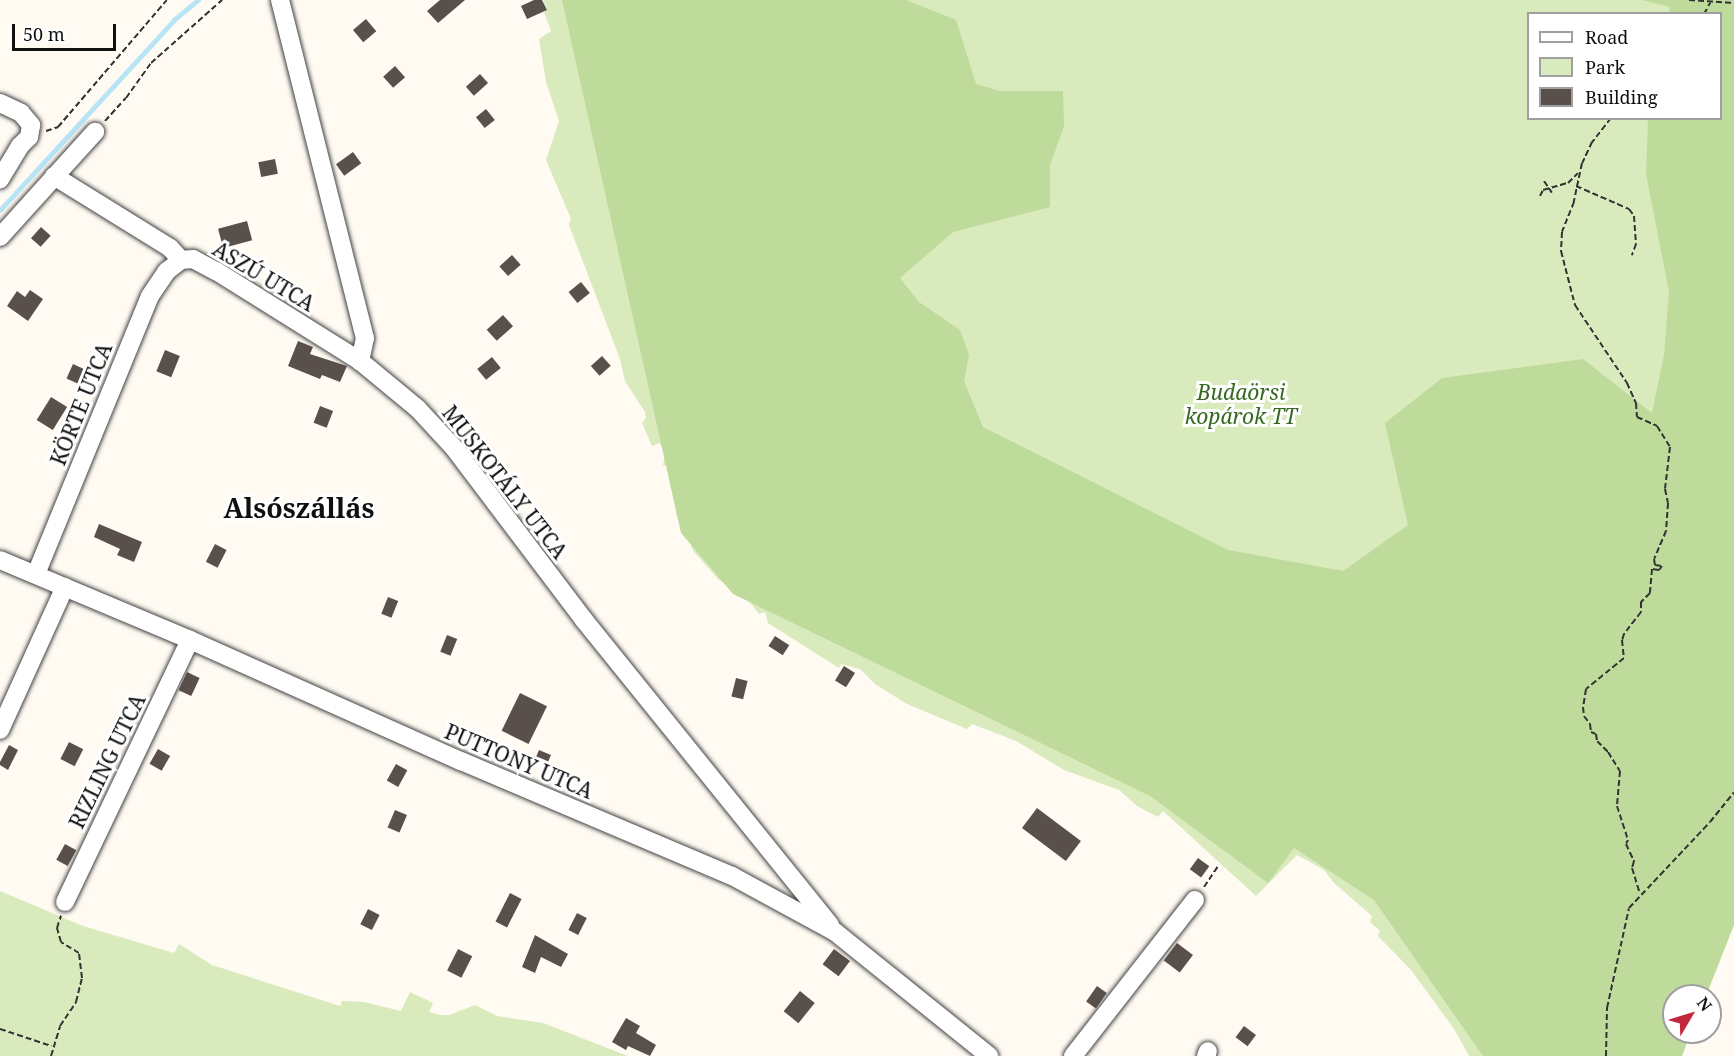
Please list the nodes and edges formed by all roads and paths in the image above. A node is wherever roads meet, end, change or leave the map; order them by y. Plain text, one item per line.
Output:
1 (167, 0) edge
2 (222, 0) edge
3 (280, 0) edge
4 (1689, 0) edge
5 (1710, 3) junction
6 (1734, 3) edge
7 (1705, 12) edge
8 (0, 103) edge
9 (1609, 120) edge
10 (95, 132) joint
11 (29, 136) junction
12 (1579, 171) junction
13 (54, 176) junction
14 (0, 179) edge
15 (1544, 181) dead end
16 (1576, 186) junction
17 (1548, 189) junction
18 (1552, 193) dead end
19 (1540, 196) dead end
20 (0, 237) edge
21 (1632, 255) dead end
22 (181, 260) junction
23 (360, 361) junction
24 (0, 560) edge
25 (36, 574) junction
26 (65, 587) junction
27 (190, 640) junction
28 (0, 730) edge
29 (1734, 792) edge
30 (1219, 865) dead end
31 (1640, 894) junction
32 (1195, 900) joint
33 (65, 902) joint
34 (835, 932) junction
35 (0, 1029) edge
36 (52, 1047) junction
37 (986, 1055) edge
38 (51, 1056) edge
39 (1073, 1056) edge
40 (1606, 1056) edge

1 - 11 path
2 - 10 path
3 - 23 street
4 - 5 path
5 - 6 path
5 - 7 path
8 - 11 street
9 - 12 path
10 - 13 street
11 - 14 street
12 - 16 path
12 - 17 path
13 - 20 street
13 - 22 street, ASZÚ UTCA
15 - 17 path
16 - 21 path
16 - 31 path
17 - 18 path
17 - 19 path
22 - 23 street, ASZÚ UTCA
22 - 25 street, KÖRTE UTCA
23 - 34 street, MUSKOTÁLY UTCA
24 - 25 street, PUTTONY UTCA
25 - 26 street, PUTTONY UTCA
26 - 27 street, PUTTONY UTCA
26 - 28 street
27 - 33 street, RIZLING UTCA
27 - 34 street, PUTTONY UTCA
29 - 31 path
30 - 32 path
31 - 40 path
32 - 39 street
33 - 36 path
34 - 37 street, PUTTONY UTCA
35 - 36 path
36 - 38 path

